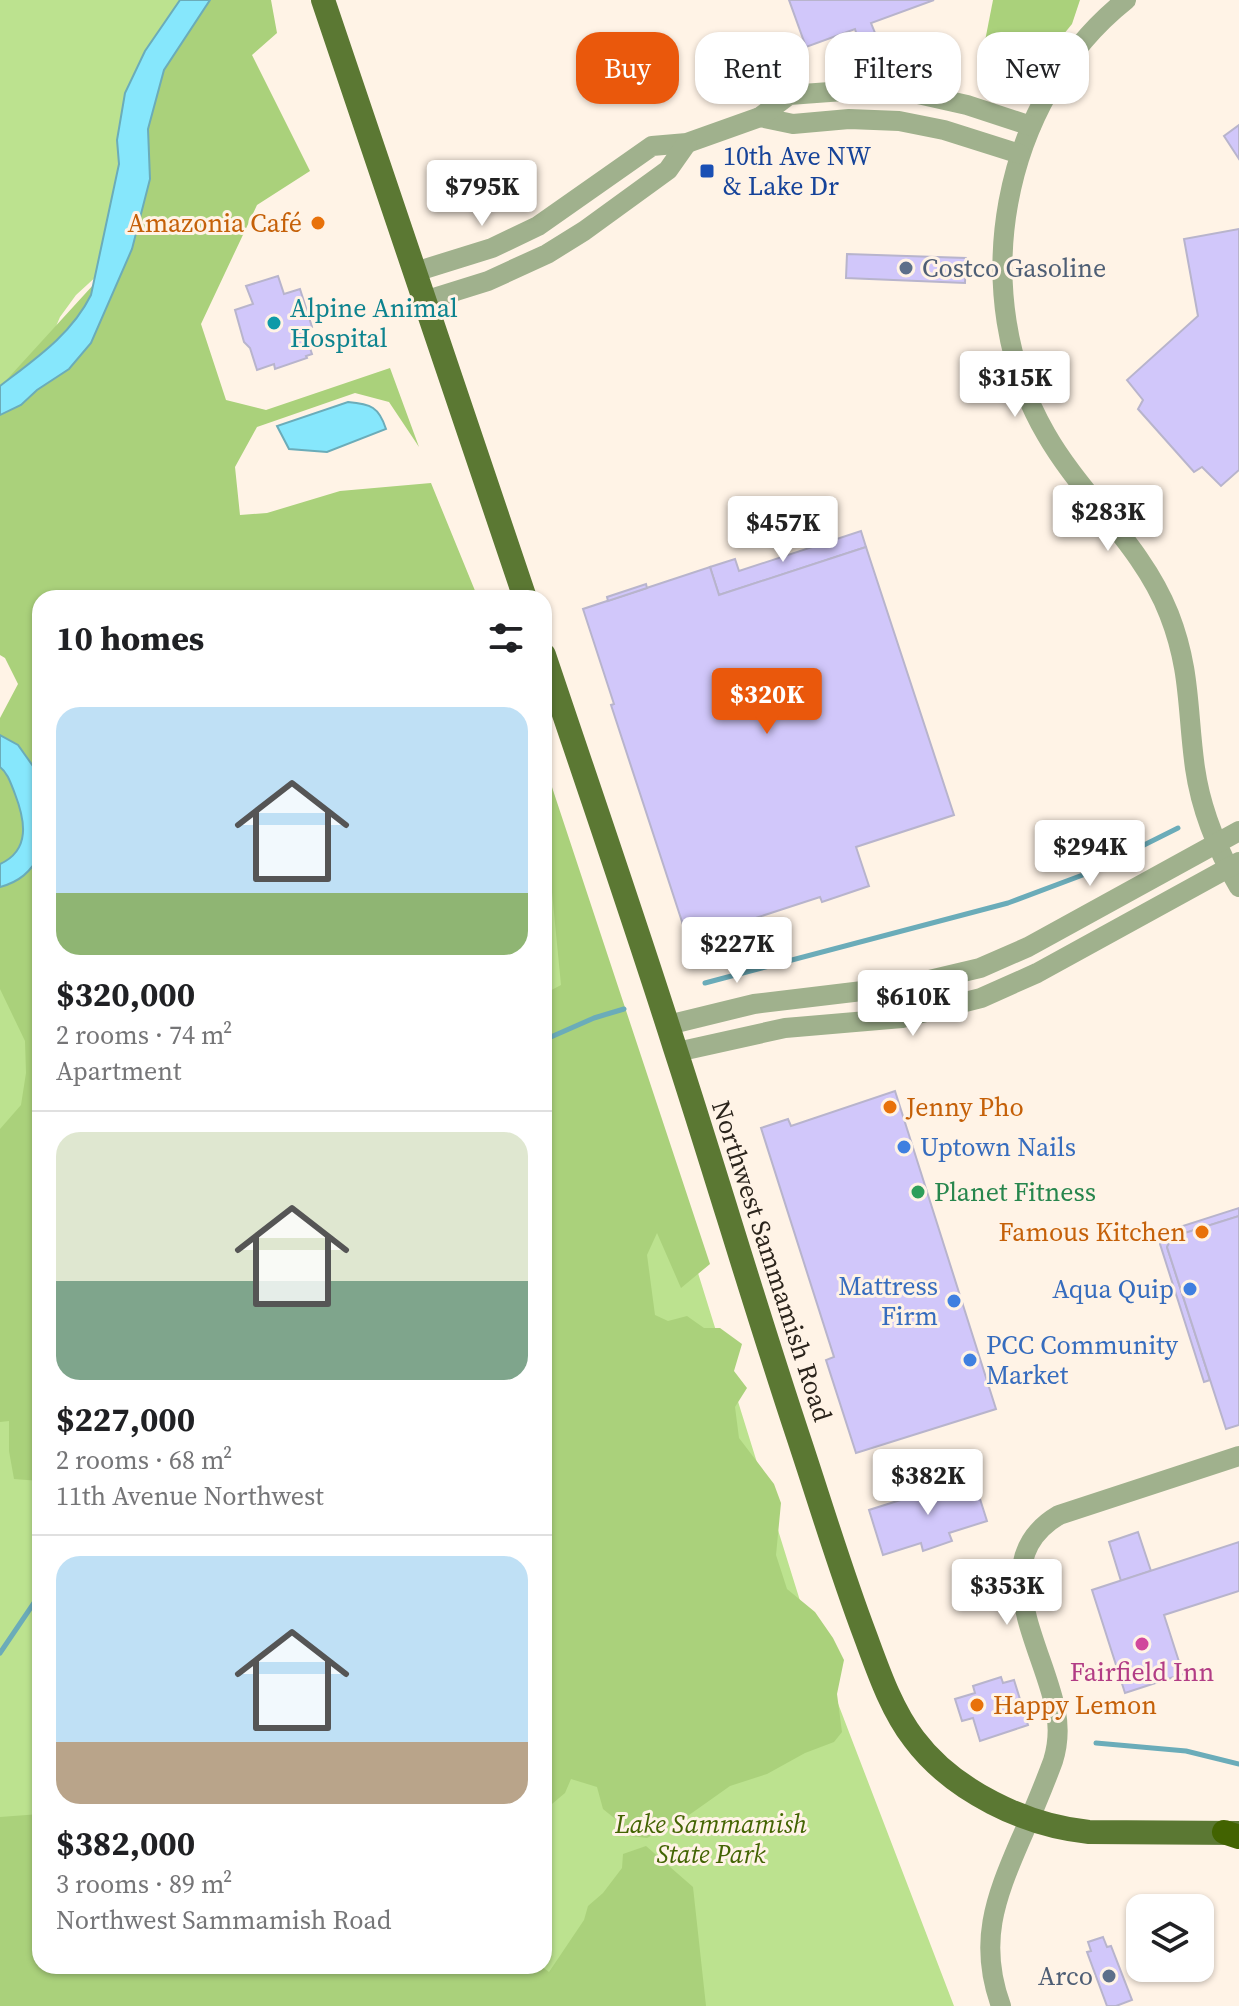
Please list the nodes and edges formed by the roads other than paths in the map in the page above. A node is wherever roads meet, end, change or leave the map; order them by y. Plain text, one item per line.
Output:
1 (323, 0) edge
2 (1126, 0) edge
3 (760, 117) junction
4 (1031, 126) junction
5 (687, 143) junction
6 (1020, 154) junction
7 (415, 272) junction
8 (424, 301) junction
9 (522, 590) edge
10 (552, 679) edge
11 (1239, 831) edge
12 (1217, 844) junction
13 (1234, 865) edge
14 (1239, 887) edge
15 (668, 1025) junction
16 (677, 1052) junction
17 (1239, 1456) edge
18 (1030, 1818) junction
19 (1234, 1834) edge
20 (1001, 2006) edge

1 - 7 main road
2 - 4 street
3 - 4 street
3 - 5 street
3 - 6 street
4 - 6 street
5 - 7 street
5 - 8 street
6 - 12 street
7 - 8 main road
8 - 9 main road
10 - 15 main road, Northwest Sammamish Road
11 - 12 street
12 - 13 street
12 - 15 street
13 - 14 street
13 - 16 street
15 - 16 main road, Northwest Sammamish Road
16 - 18 main road, Northwest Sammamish Road
17 - 18 street
18 - 19 main road, Northwest Sammamish Road
18 - 20 street

